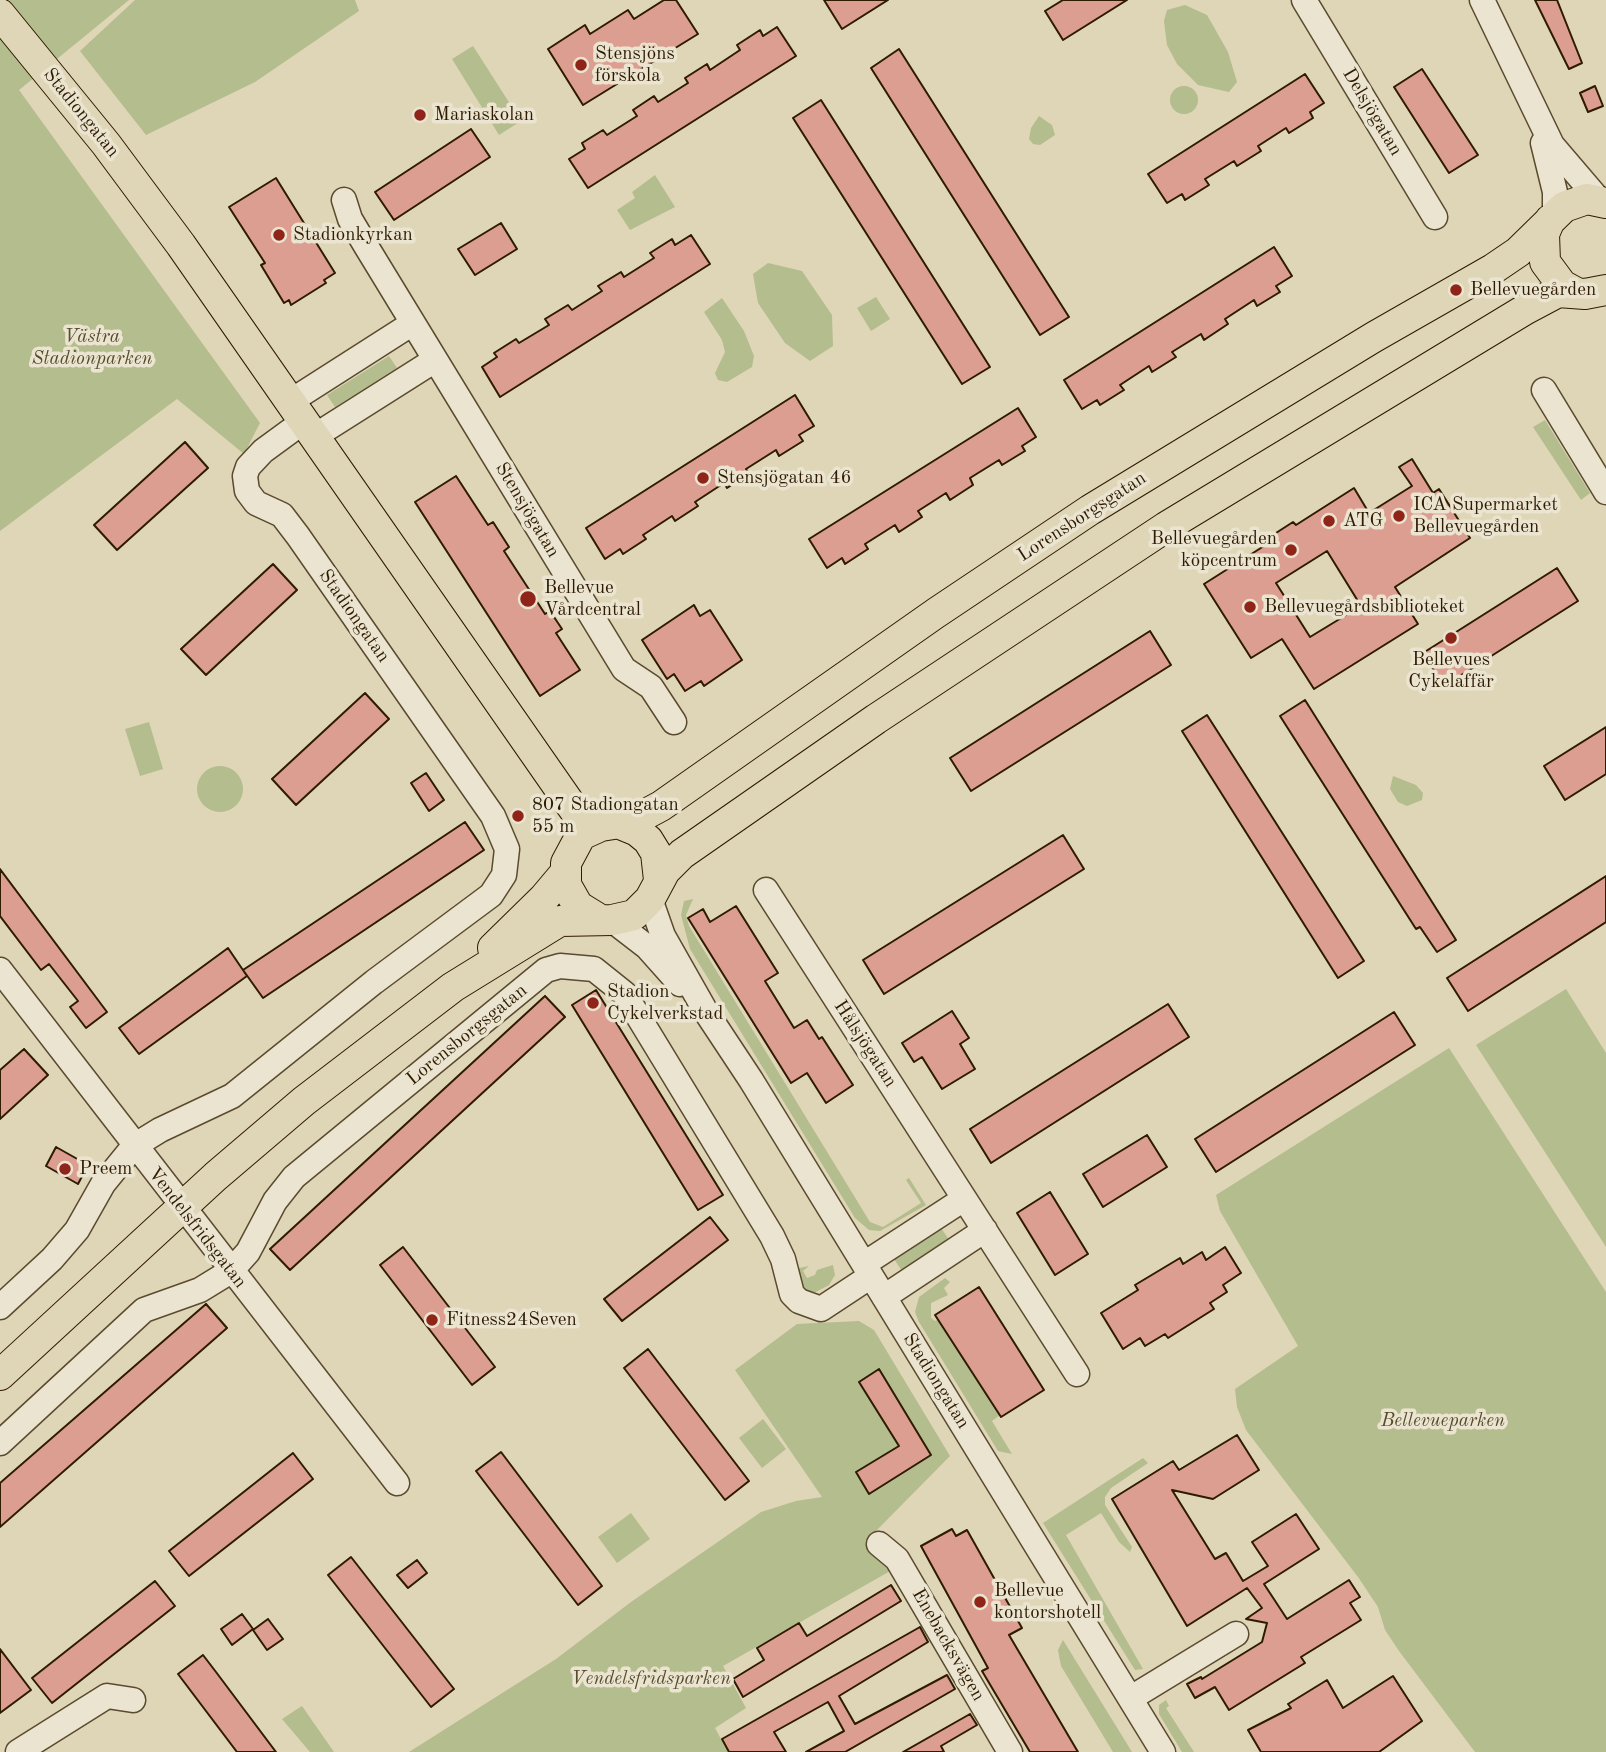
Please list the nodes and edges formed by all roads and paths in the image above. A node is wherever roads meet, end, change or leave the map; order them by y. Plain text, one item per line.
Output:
1 (1482, 0) edge
2 (1313, 3) edge
3 (0, 14) edge
4 (1536, 113) junction
5 (344, 200) dead end
6 (1602, 201) edge
7 (1435, 217) dead end
8 (1552, 217) junction
9 (1593, 296) edge
10 (413, 323) junction
11 (435, 360) junction
12 (1544, 390) dead end
13 (303, 419) junction
14 (1606, 492) edge
15 (674, 722) dead end
16 (620, 824) junction
17 (589, 831) junction
18 (565, 873) junction
19 (655, 890) junction
20 (766, 890) dead end
21 (606, 920) junction
22 (0, 970) edge
23 (453, 987) junction
24 (706, 1012) junction
25 (134, 1146) junction
26 (964, 1199) junction
27 (181, 1208) junction
28 (985, 1230) junction
29 (867, 1270) junction
30 (231, 1271) junction
31 (884, 1297) junction
32 (0, 1307) edge
33 (1077, 1374) dead end
34 (0, 1375) edge
35 (0, 1443) edge
36 (397, 1483) dead end
37 (879, 1544) dead end
38 (1236, 1634) dead end
39 (1130, 1699) junction
40 (133, 1700) dead end
41 (18, 1752) edge
42 (1010, 1752) edge
43 (1163, 1752) edge

1 - 4 street
2 - 7 street, Delsjögatan
3 - 13 main road, Stadiongatan
4 - 6 street
4 - 8 street
5 - 10 street, Stensjögatan
6 - 8 main road, Lorensborgsgatan
8 - 9 main road, Lorensborgsgatan
8 - 16 main road, Lorensborgsgatan
9 - 19 main road, Lorensborgsgatan
10 - 11 street, Stensjögatan
10 - 13 street
11 - 13 street
11 - 15 street, Stensjögatan
12 - 14 street
13 - 17 main road, Stadiongatan
13 - 25 street, Stadiongatan
16 - 17 main road, Lorensborgsgatan
16 - 19 main road
17 - 18 main road, Lorensborgsgatan
18 - 21 main road
18 - 23 main road, Lorensborgsgatan
19 - 21 main road, Lorensborgsgatan
19 - 24 street, Stadiongatan
20 - 26 street, Hålsjögatan
21 - 23 main road, Lorensborgsgatan
21 - 24 street, Stadiongatan
22 - 25 street, Vendelsfridsgatan
23 - 27 main road, Lorensborgsgatan
24 - 29 street, Stadiongatan
25 - 27 street, Vendelsfridsgatan
25 - 32 street
26 - 28 street, Hålsjögatan
26 - 29 street
27 - 30 street, Vendelsfridsgatan
27 - 34 main road, Lorensborgsgatan
28 - 31 street
28 - 33 street, Hålsjögatan
29 - 30 street, Lorensborgsgatan
29 - 31 street, Stadiongatan
30 - 35 street, Lorensborgsgatan
30 - 36 street, Vendelsfridsgatan
31 - 39 street, Stadiongatan
37 - 42 street, Enebacksvägen
38 - 39 street
39 - 43 street, Stadiongatan
40 - 41 street

